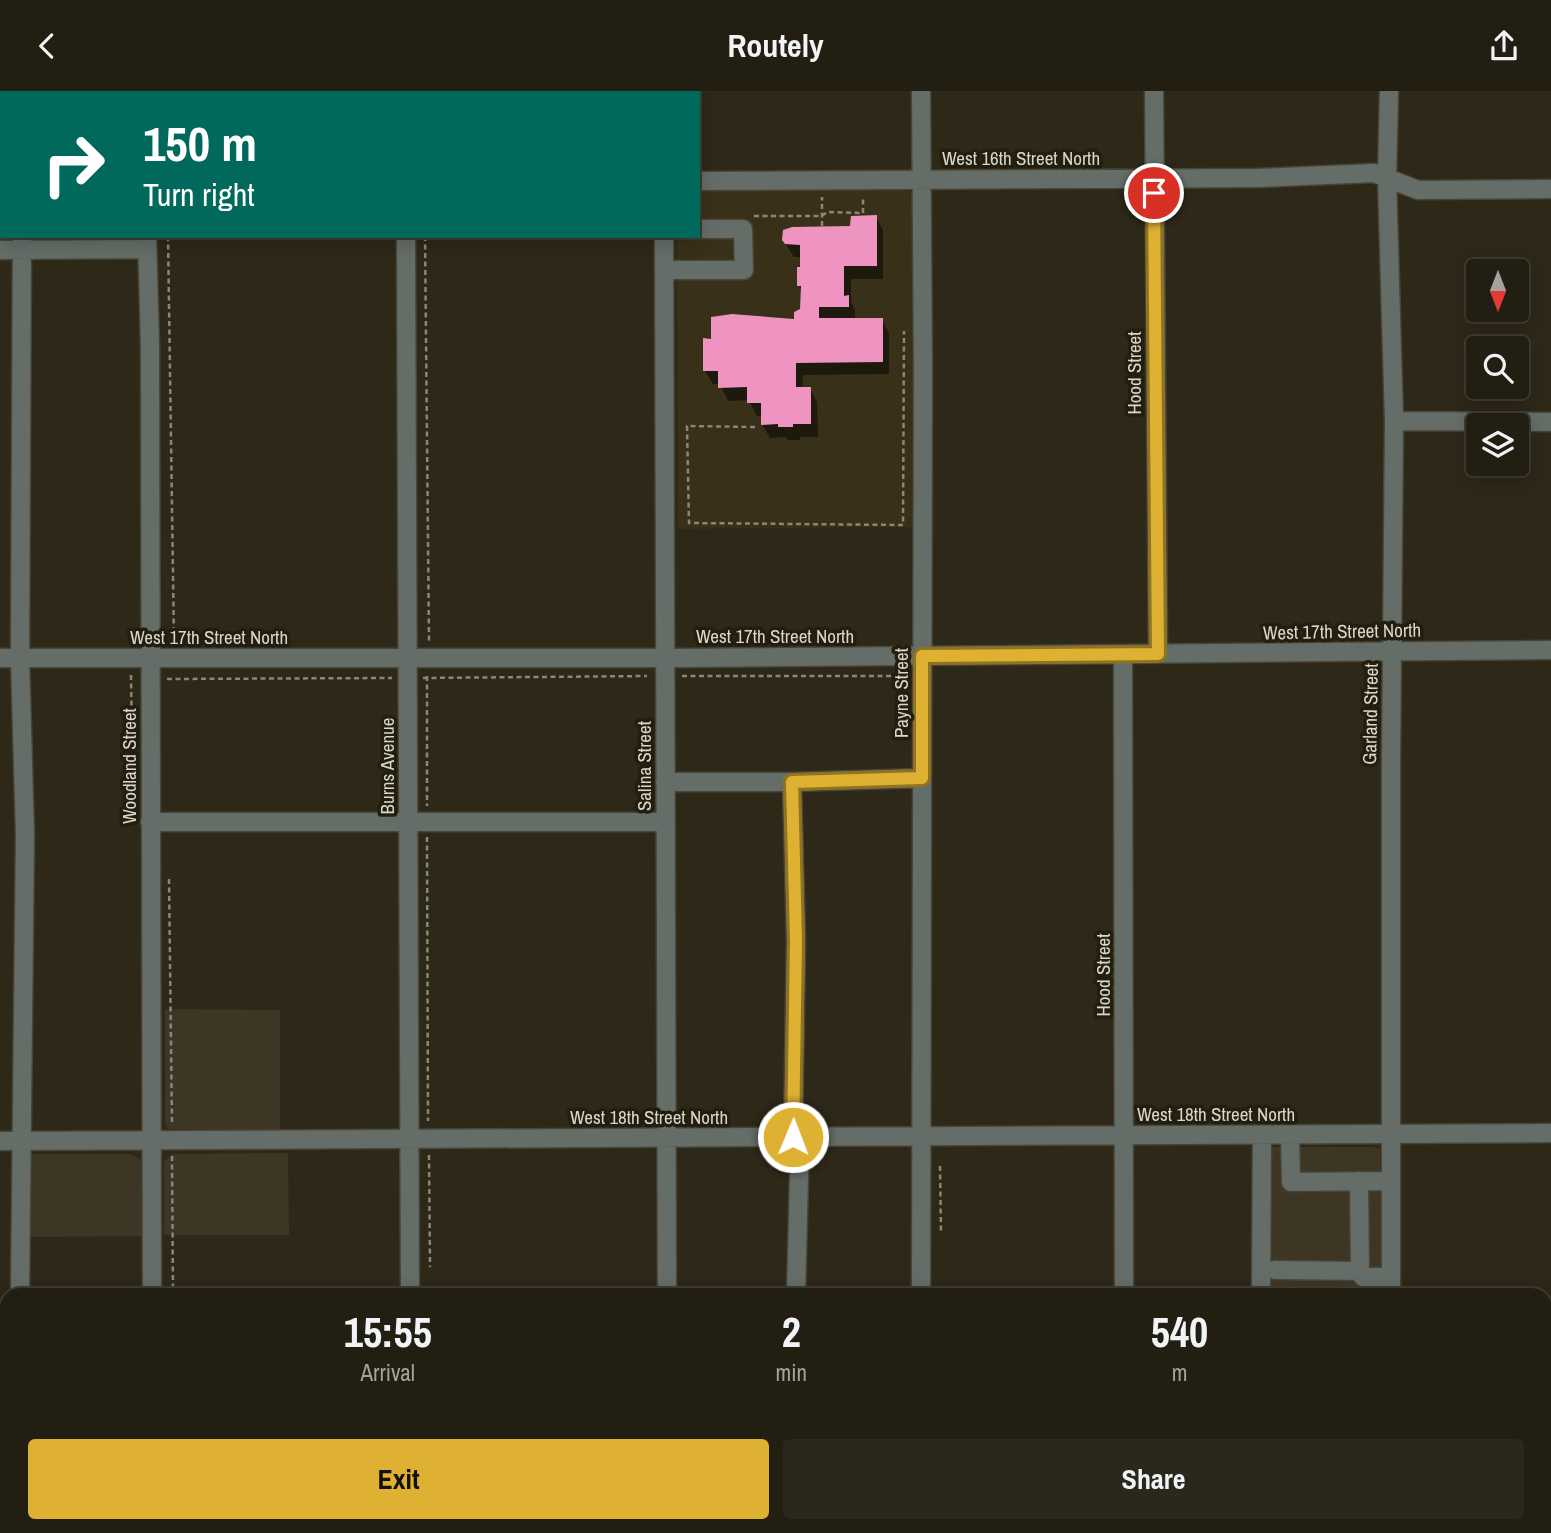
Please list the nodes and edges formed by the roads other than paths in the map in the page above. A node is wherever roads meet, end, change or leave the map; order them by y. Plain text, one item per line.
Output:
1 (921, 91) edge
2 (1154, 91) edge
3 (1389, 91) edge
4 (1154, 178) junction
5 (1387, 178) junction
6 (922, 180) junction
7 (700, 181) edge
8 (1551, 189) edge
9 (700, 229) edge
10 (405, 238) edge
11 (664, 238) edge
12 (22, 243) edge
13 (146, 243) edge
14 (0, 250) edge
15 (664, 270) junction
16 (1394, 422) junction
17 (1551, 422) edge
18 (1551, 650) edge
19 (1392, 652) junction
20 (1158, 654) junction
21 (1123, 655) junction
22 (922, 656) junction
23 (149, 657) junction
24 (0, 658) edge
25 (20, 658) junction
26 (664, 658) junction
27 (408, 659) junction
28 (922, 778) junction
29 (665, 782) junction
30 (792, 782) junction
31 (408, 822) junction
32 (665, 822) junction
33 (150, 823) junction
34 (1551, 1133) edge
35 (1391, 1134) junction
36 (1124, 1135) junction
37 (1262, 1135) junction
38 (1290, 1135) junction
39 (797, 1137) junction
40 (922, 1137) junction
41 (666, 1138) junction
42 (410, 1139) junction
43 (151, 1140) junction
44 (0, 1141) edge
45 (20, 1141) junction
46 (1359, 1181) junction
47 (1391, 1181) junction
48 (1275, 1270) dead end
49 (1360, 1271) junction
50 (1391, 1276) junction
51 (20, 1288) edge
52 (152, 1288) edge
53 (410, 1288) edge
54 (667, 1288) edge
55 (796, 1288) edge
56 (921, 1288) edge
57 (1125, 1288) edge
58 (1261, 1288) edge
59 (1391, 1288) edge

1 - 6 street, Payne Street
2 - 4 street, Hood Street
3 - 5 street, Garland Street
4 - 5 street, West 16th Street North
4 - 6 street, West 16th Street North
4 - 20 street, Hood Street
5 - 8 street, West 16th Street North
5 - 16 street, Garland Street
6 - 7 street, West 16th Street North
6 - 22 street, Payne Street
9 - 15 street
10 - 27 street, Burns Avenue
11 - 15 street, Salina Street
12 - 13 street
12 - 14 street
12 - 25 street
13 - 23 street, Woodland Street
15 - 26 street, Salina Street
16 - 17 street
16 - 19 street, Garland Street
18 - 19 street, West 17th Street North
19 - 20 street, West 17th Street North
19 - 35 street, Garland Street
20 - 21 street, West 17th Street North
21 - 22 street, West 17th Street North
21 - 36 street, Hood Street
22 - 26 street, West 17th Street North
22 - 28 street, Payne Street
23 - 25 street, West 17th Street North
23 - 27 street, West 17th Street North
23 - 33 street, Woodland Street
24 - 25 street, West 17th Street North
25 - 45 street
26 - 27 street, West 17th Street North
26 - 29 street, Salina Street
27 - 31 street, Burns Avenue
28 - 30 street
28 - 40 street, Payne Street
29 - 30 street
29 - 32 street, Salina Street
30 - 39 street
31 - 32 street
31 - 33 street
31 - 42 street, Burns Avenue
32 - 41 street, Salina Street
33 - 43 street, Woodland Street
34 - 35 street, West 18th Street North
35 - 38 street, West 18th Street North
35 - 47 street, Garland Street
36 - 37 street, West 18th Street North
36 - 40 street, West 18th Street North
36 - 57 street, Hood Street
37 - 38 street, West 18th Street North
37 - 58 street
38 - 46 street
39 - 40 street, West 18th Street North
39 - 41 street, West 18th Street North
39 - 55 street
40 - 56 street, Payne Street
41 - 42 street, West 18th Street North
41 - 54 street, Salina Street
42 - 43 street, West 18th Street North
42 - 53 street, Burns Avenue
43 - 45 street, West 18th Street North
43 - 52 street, Woodland Street
44 - 45 street, West 18th Street North
45 - 51 street
46 - 47 street
46 - 49 street
47 - 50 street, Garland Street
48 - 49 street
49 - 50 street
50 - 59 street, Garland Street

